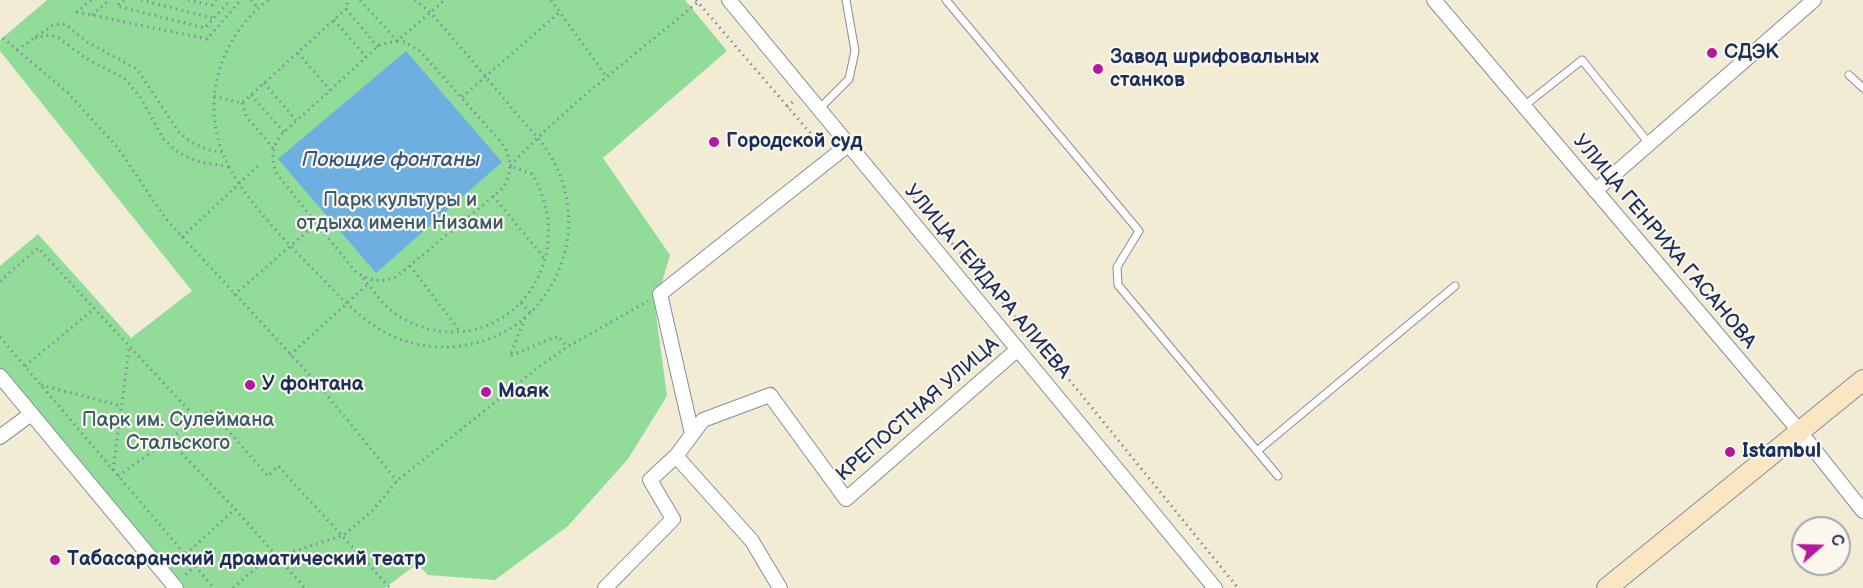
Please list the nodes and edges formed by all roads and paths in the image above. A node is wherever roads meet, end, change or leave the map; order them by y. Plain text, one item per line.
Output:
1 (91, 0) edge
2 (109, 0) edge
3 (124, 0) edge
4 (141, 0) edge
5 (189, 0) edge
6 (216, 0) edge
7 (230, 0) edge
8 (241, 0) edge
9 (251, 0) edge
10 (268, 0) edge
11 (348, 0) edge
12 (360, 0) edge
13 (415, 0) edge
14 (445, 0) edge
15 (551, 0) edge
16 (729, 0) edge
17 (846, 0) edge
18 (946, 0) edge
19 (1434, 0) edge
20 (1814, 0) edge
21 (697, 1) edge
22 (258, 8) junction
23 (346, 9) junction
24 (561, 11) junction
25 (430, 12) junction
26 (92, 15) junction
27 (213, 18) junction
28 (334, 20) junction
29 (3, 38) dead end
30 (33, 39) junction
31 (397, 41) junction
32 (378, 47) junction
33 (17, 50) junction
34 (298, 53) junction
35 (366, 57) junction
36 (1849, 75) dead end
37 (486, 76) junction
38 (606, 76) junction
39 (264, 83) junction
40 (1863, 88) edge
41 (330, 90) junction
42 (804, 91) junction
43 (251, 95) junction
44 (214, 96) junction
45 (462, 98) junction
46 (242, 103) junction
47 (1524, 106) junction
48 (787, 107) junction
49 (819, 109) junction
50 (296, 121) junction
51 (284, 132) junction
52 (537, 138) junction
53 (1648, 142) junction
54 (848, 145) junction
55 (273, 148) junction
56 (222, 152) junction
57 (831, 158) junction
58 (259, 165) dead end
59 (510, 166) junction
60 (229, 167) junction
61 (239, 183) junction
62 (904, 187) dead end
63 (1595, 191) junction
64 (493, 196) junction
65 (317, 223) junction
66 (182, 237) junction
67 (290, 246) junction
68 (546, 260) junction
69 (410, 265) junction
70 (362, 276) junction
71 (0, 281) edge
72 (368, 284) junction
73 (1455, 286) dead end
74 (660, 294) junction
75 (234, 295) junction
76 (346, 303) junction
77 (521, 303) junction
78 (94, 309) junction
79 (531, 313) junction
80 (526, 316) junction
81 (460, 331) junction
82 (0, 337) edge
83 (567, 346) junction
84 (129, 348) junction
85 (1018, 350) junction
86 (290, 355) junction
87 (25, 366) junction
88 (0, 376) edge
89 (1863, 380) edge
90 (41, 386) junction
91 (121, 406) junction
92 (31, 414) junction
93 (197, 419) junction
94 (1801, 433) junction
95 (692, 434) junction
96 (0, 437) edge
97 (169, 440) junction
98 (1257, 451) junction
99 (676, 456) junction
100 (113, 470) junction
101 (118, 476) junction
102 (1278, 476) dead end
103 (398, 481) junction
104 (236, 509) junction
105 (1863, 511) edge
106 (344, 535) junction
107 (185, 555) junction
108 (278, 556) junction
109 (195, 566) junction
110 (175, 586) edge
111 (213, 588) edge
112 (233, 588) edge
113 (305, 588) edge
114 (390, 588) edge
115 (605, 588) edge
116 (780, 588) edge
117 (1215, 588) edge
118 (1238, 588) edge
119 (1607, 588) edge

1 - 26 path
2 - 26 path
3 - 27 path
4 - 27 path
5 - 6 path
7 - 27 path
8 - 26 path
9 - 22 path
10 - 22 path
11 - 23 path
12 - 31 path
13 - 25 path
14 - 25 path
15 - 24 path
16 - 42 street, УЛИЦА ГЕЙДАРА АЛИЕВА
17 - 49 lane
18 - 98 lane
19 - 47 street, УЛИЦА ГЕНРИХА ГАСАНОВА
20 - 53 street
21 - 38 path
21 - 48 path
22 - 44 path
23 - 28 path
23 - 32 path
24 - 37 path
24 - 38 path
25 - 31 path
25 - 37 path
28 - 34 path
28 - 35 path
29 - 33 path
30 - 33 path
30 - 56 path
30 - 60 path
31 - 32 path
31 - 45 path
32 - 35 path
33 - 66 path
34 - 39 path
34 - 41 path
35 - 41 path
36 - 40 lane
37 - 45 path
37 - 52 path
38 - 52 path
39 - 43 path
39 - 50 path
41 - 50 path
42 - 48 path
42 - 49 street, УЛИЦА ГЕЙДАРА АЛИЕВА
43 - 46 path
43 - 51 path
44 - 46 path
44 - 56 path
45 - 59 path
46 - 55 path
47 - 53 lane
47 - 63 street, УЛИЦА ГЕНРИХА ГАСАНОВА
48 - 57 path
49 - 54 street, УЛИЦА ГЕЙДАРА АЛИЕВА
50 - 51 path
51 - 55 path
52 - 59 path
52 - 79 path
53 - 63 street
54 - 57 street
54 - 85 street, УЛИЦА ГЕЙДАРА АЛИЕВА
55 - 65 path
56 - 60 path
57 - 74 street
58 - 61 path
59 - 64 path
59 - 68 path
60 - 61 path
61 - 66 path
61 - 67 path
62 - 118 path
63 - 94 street, УЛИЦА ГЕНРИХА ГАСАНОВА
64 - 68 path
64 - 69 path
65 - 67 path
65 - 70 path
66 - 75 path
67 - 75 path
67 - 76 path
68 - 77 path
69 - 70 path
69 - 81 path
70 - 72 path
71 - 78 path
72 - 76 path
72 - 81 path
73 - 98 lane
74 - 83 path
74 - 95 street
75 - 86 path
76 - 80 path
76 - 86 path
77 - 79 path
77 - 81 path
78 - 84 path
78 - 87 path
79 - 80 path
80 - 83 path
82 - 87 path
83 - 103 path
84 - 91 path
84 - 93 path
85 - 95 street, КРЕПОСТНАЯ УЛИЦА
85 - 117 street, УЛИЦА ГЕЙДАРА АЛИЕВА
86 - 103 path
87 - 90 path
88 - 92 street
89 - 94 street
90 - 91 path
90 - 100 path
91 - 100 path
92 - 96 street
92 - 110 street
93 - 97 path
93 - 106 path
94 - 105 street, УЛИЦА ГЕНРИХА ГАСАНОВА
94 - 119 street
95 - 99 street, КРЕПОСТНАЯ УЛИЦА
97 - 101 path
97 - 104 path
98 - 102 lane
99 - 115 street, КРЕПОСТНАЯ УЛИЦА
99 - 116 street
100 - 101 path
101 - 107 path
103 - 106 path
104 - 107 path
104 - 108 path
106 - 108 path
106 - 114 path
107 - 109 path
108 - 112 path
108 - 113 path
109 - 110 path
109 - 111 path

